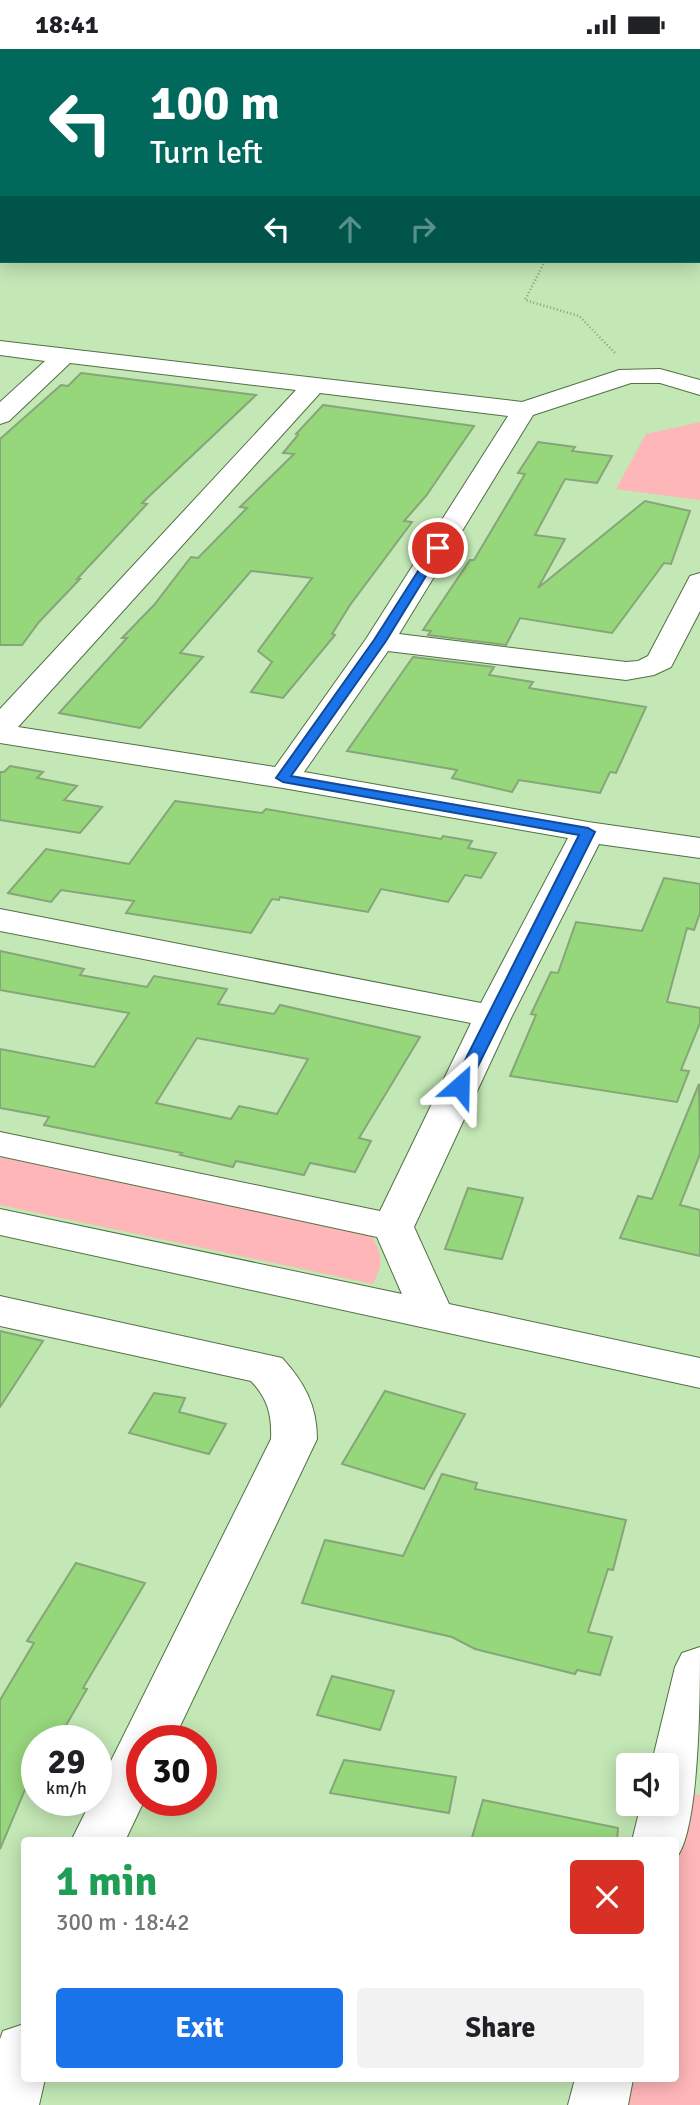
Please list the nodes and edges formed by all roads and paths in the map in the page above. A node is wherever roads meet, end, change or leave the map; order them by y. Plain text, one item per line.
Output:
1 (544, 263) edge
2 (0, 348) edge
3 (64, 356) junction
4 (634, 374) junction
5 (314, 386) junction
6 (700, 389) edge
7 (524, 410) junction
8 (0, 416) edge
9 (700, 582) edge
10 (380, 641) junction
11 (0, 729) edge
12 (0, 734) edge
13 (283, 778) junction
14 (588, 832) junction
15 (700, 848) edge
16 (0, 920) edge
17 (493, 1016) junction
18 (0, 1144) edge
19 (0, 1222) edge
20 (393, 1227) junction
21 (0, 1311) edge
22 (433, 1316) junction
23 (700, 1373) edge
24 (700, 1667) edge
25 (155, 1725) edge
26 (687, 1776) edge
27 (126, 1784) edge
28 (100, 1837) edge
29 (661, 1837) edge
30 (21, 2061) edge
31 (603, 2082) edge
32 (9, 2105) edge
33 (598, 2105) edge

1 - 4 path
2 - 3 street
3 - 5 street
3 - 8 street
4 - 6 street
4 - 7 street
5 - 7 street
5 - 11 street
7 - 10 street
9 - 10 street
10 - 13 street
12 - 13 street
13 - 14 street
14 - 15 street
14 - 17 street
16 - 17 street
17 - 20 street
18 - 20 street
19 - 22 street
20 - 22 street
21 - 25 street
22 - 23 street
24 - 26 street
26 - 29 street
27 - 28 street
30 - 32 street
31 - 33 street

